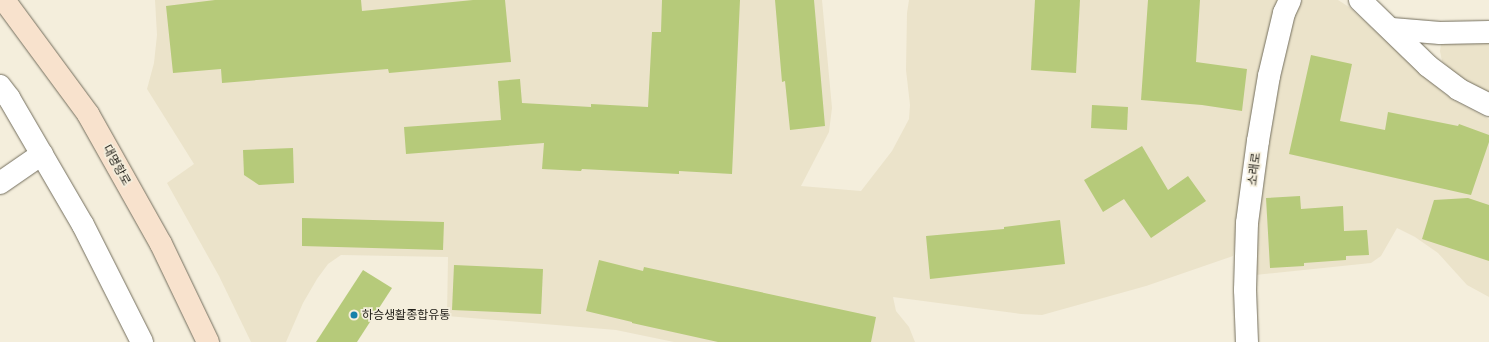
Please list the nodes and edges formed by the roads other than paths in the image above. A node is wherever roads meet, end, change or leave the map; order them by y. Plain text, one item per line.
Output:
1 (4, 0) edge
2 (1290, 0) edge
3 (1360, 0) edge
4 (1392, 29) junction
5 (1489, 32) edge
6 (0, 86) edge
7 (1489, 105) edge
8 (42, 154) junction
9 (0, 183) edge
10 (142, 342) edge
11 (208, 342) edge
12 (1247, 342) edge

1 - 11 main road, 대명항로
2 - 12 street, 소래로
3 - 4 street
4 - 5 street
4 - 7 street
6 - 8 street
8 - 9 street
8 - 10 street

